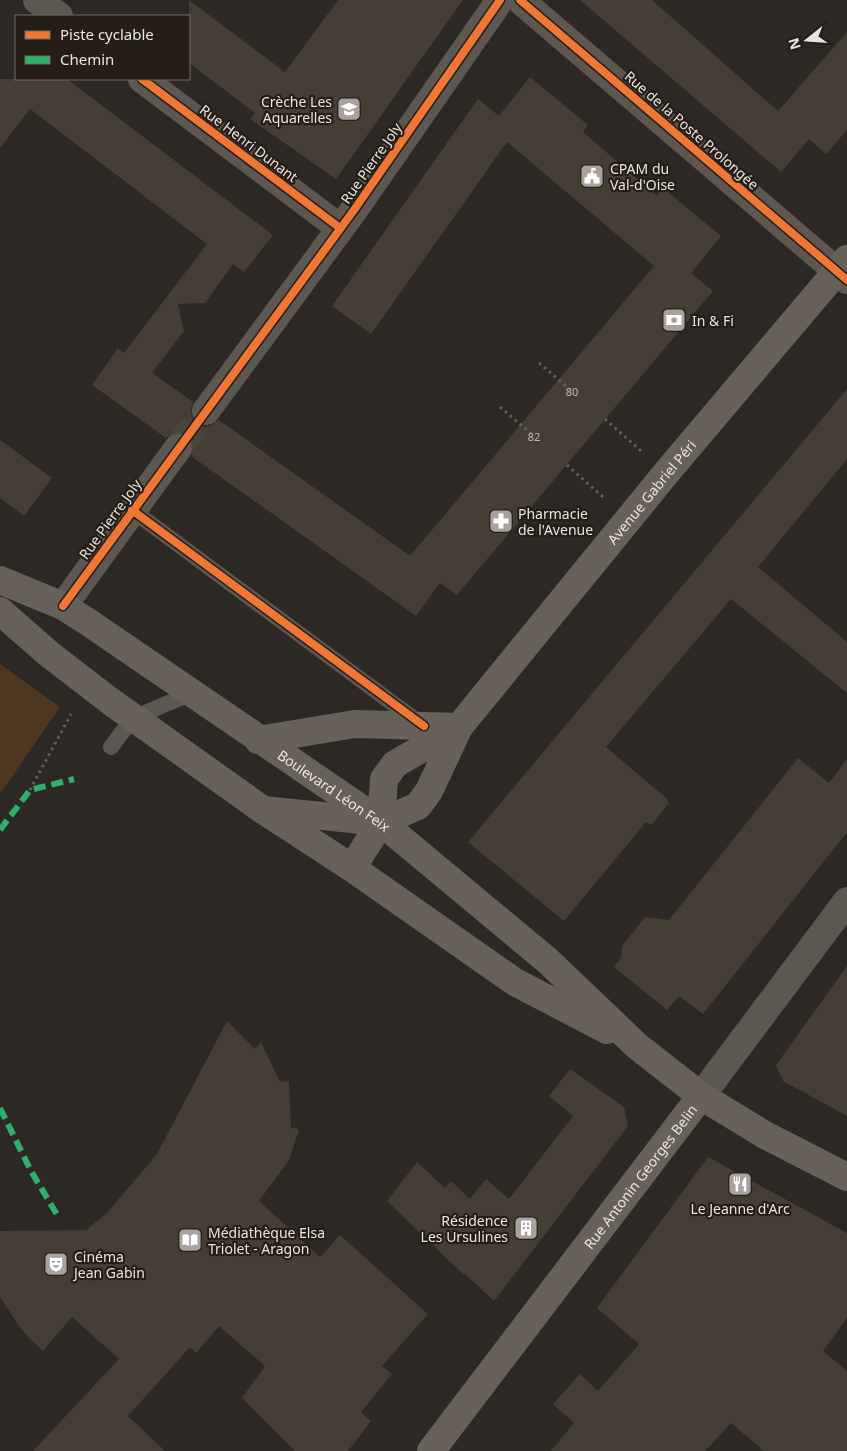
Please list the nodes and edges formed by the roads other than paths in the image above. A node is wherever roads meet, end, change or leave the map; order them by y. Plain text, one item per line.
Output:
1 (37, 0) edge
2 (500, 0) edge
3 (520, 0) edge
4 (58, 15) edge
5 (143, 80) edge
6 (340, 228) junction
7 (844, 270) edge
8 (206, 411) tunnel mouth
9 (178, 448) tunnel mouth
10 (132, 510) junction
11 (0, 580) edge
12 (62, 606) junction
13 (0, 611) edge
14 (192, 693) junction
15 (134, 718) junction
16 (424, 726) junction
17 (459, 727) junction
18 (258, 740) junction
19 (112, 747) dead end
20 (263, 810) junction
21 (381, 822) junction
22 (352, 868) junction
23 (847, 901) edge
24 (637, 1046) junction
25 (701, 1096) junction
26 (847, 1177) edge
27 (431, 1451) edge

1 - 4 street
2 - 6 street, Rue Pierre Joly
3 - 7 street, Rue de la Poste Prolongée
5 - 6 street, Rue Henri Dunant
6 - 8 street, Rue Pierre Joly
7 - 17 main road, Avenue Gabriel Péri
9 - 10 street, Rue Pierre Joly
10 - 12 street, Rue Pierre Joly
10 - 16 lane
11 - 12 main road, Boulevard Léon Feix
12 - 14 main road, Boulevard Léon Feix
13 - 15 main road, Boulevard Léon Feix
14 - 15 lane
14 - 18 main road, Boulevard Léon Feix
15 - 19 lane
15 - 20 main road, Boulevard Léon Feix
16 - 17 main road
16 - 18 main road
17 - 21 main road, Avenue Gabriel Péri
17 - 21 main road, Avenue Gabriel Péri
18 - 21 main road, Boulevard Léon Feix
20 - 21 main road
20 - 22 main road, Boulevard Léon Feix
21 - 22 main road, Avenue Gabriel Péri
21 - 24 main road, Boulevard Léon Feix
22 - 24 main road, Boulevard Léon Feix
23 - 25 street, Rue Antonin Georges Belin
24 - 25 main road, Boulevard Léon Feix
25 - 26 main road, Boulevard Léon Feix
25 - 27 main road, Rue Antonin Georges Belin

